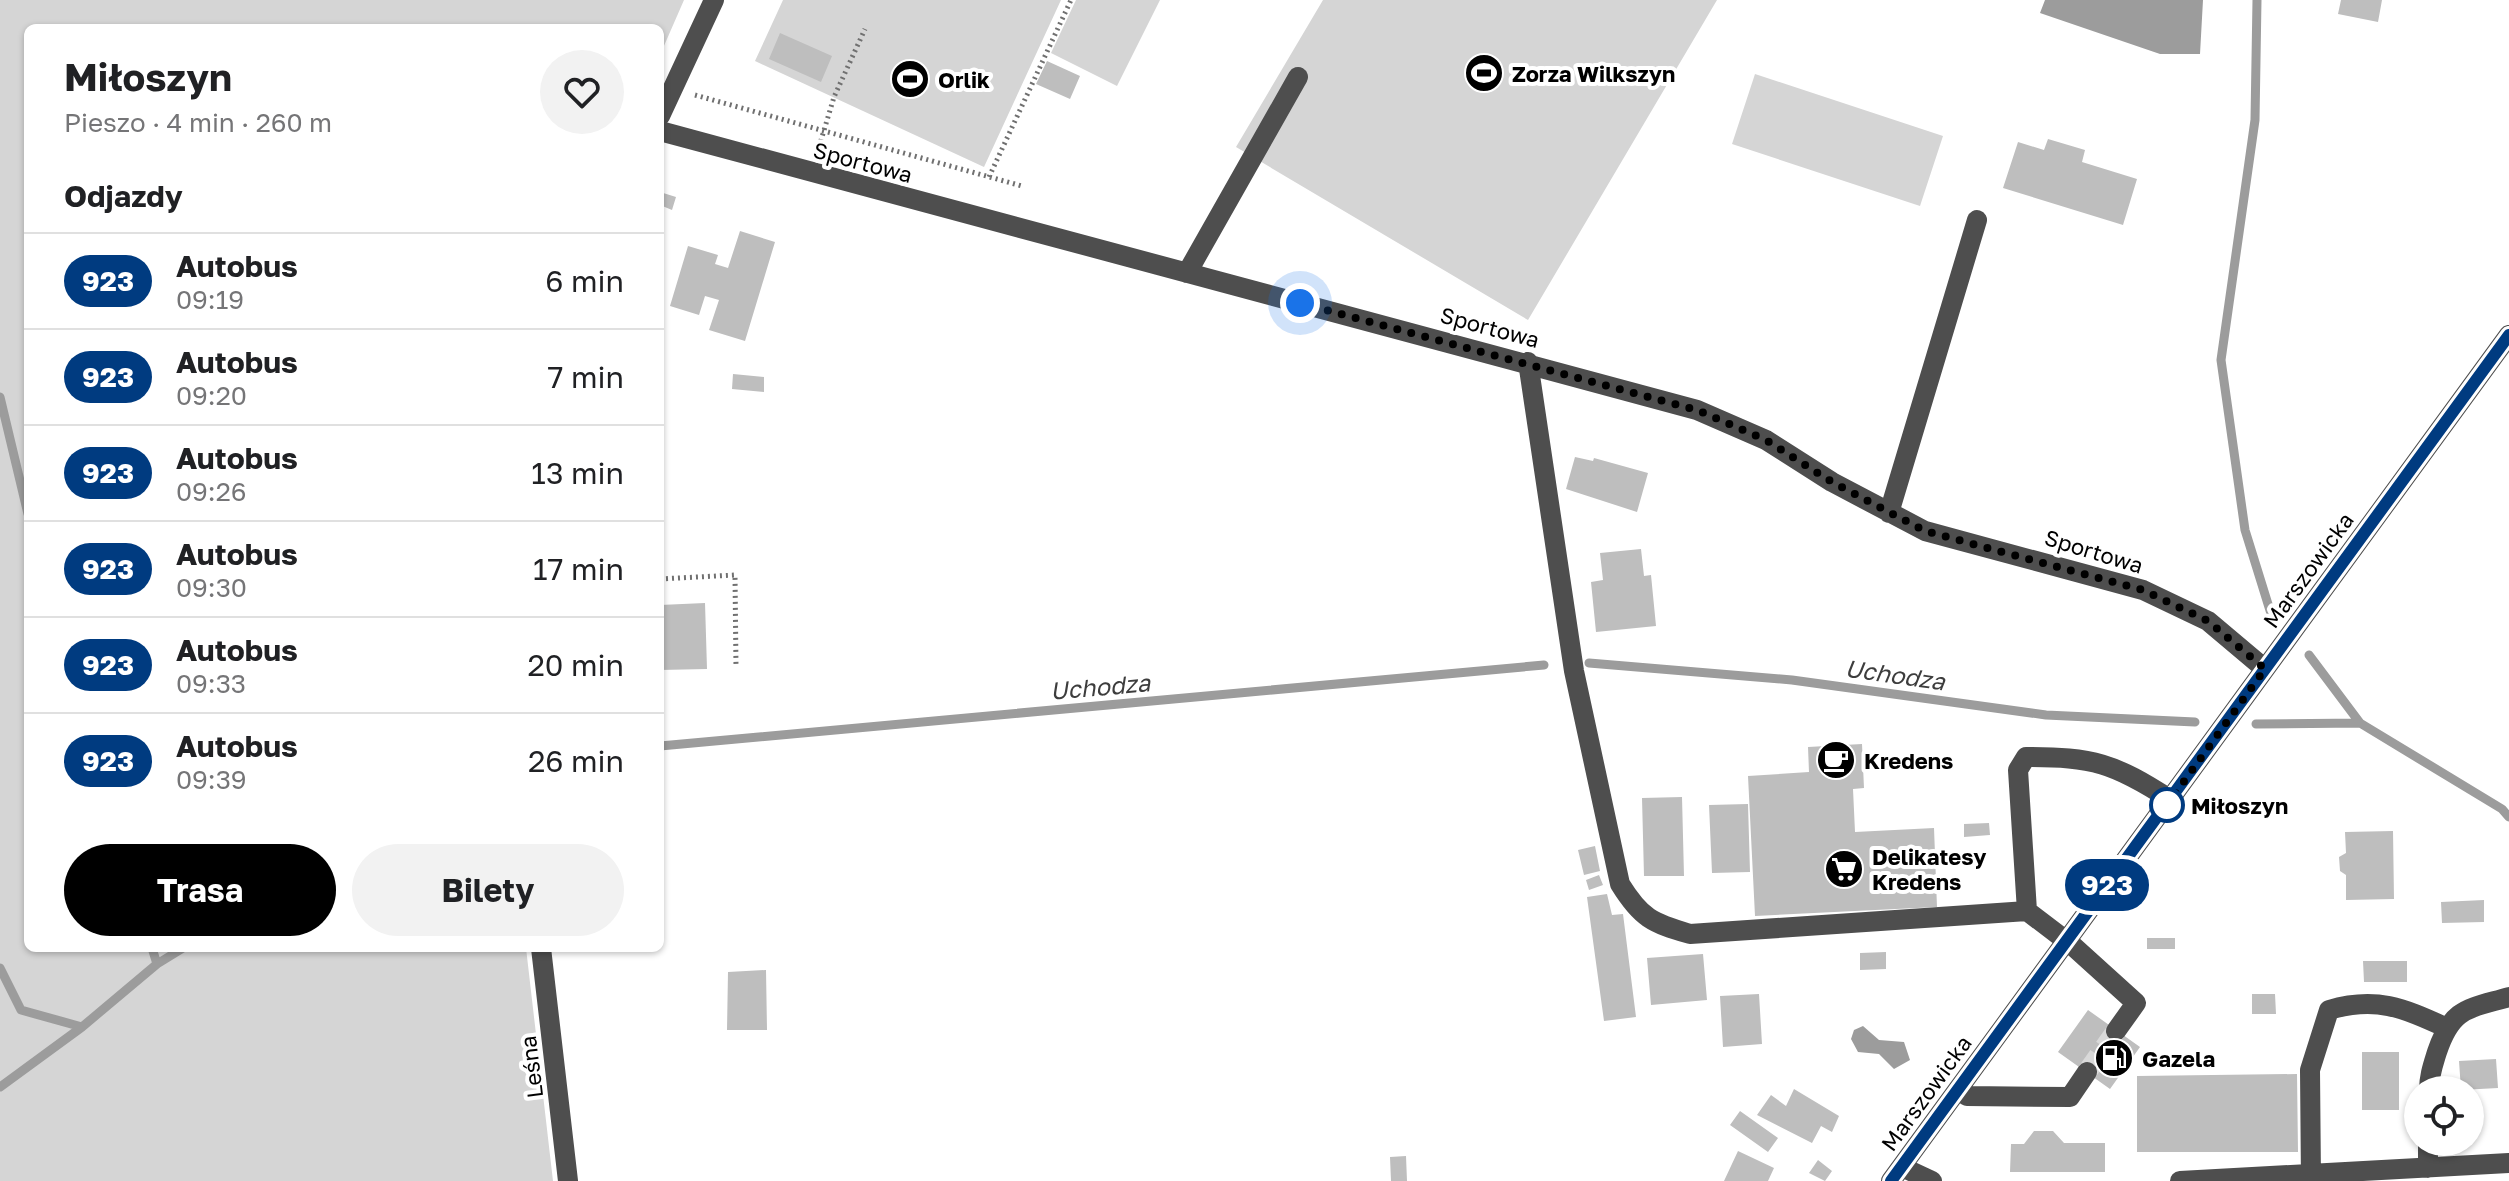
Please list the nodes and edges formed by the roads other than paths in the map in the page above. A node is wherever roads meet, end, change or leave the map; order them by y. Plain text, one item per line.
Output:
1 (714, 0) edge
2 (1298, 77) dead end
3 (664, 107) edge
4 (664, 132) edge
5 (1977, 220) dead end
6 (1187, 273) junction
7 (2509, 335) edge
8 (1528, 362) junction
9 (1889, 513) junction
10 (2265, 669) junction
11 (2171, 800) junction
12 (2027, 911) junction
13 (2065, 939) junction
14 (541, 952) edge
15 (2509, 997) edge
16 (2445, 1027) junction
17 (2116, 1031) tunnel mouth
18 (2087, 1072) tunnel mouth
19 (2429, 1076) edge
20 (1958, 1090) junction
21 (2428, 1156) edge
22 (2509, 1163) edge
23 (2428, 1168) junction
24 (1896, 1174) edge
25 (2311, 1178) edge
26 (568, 1181) edge
27 (1932, 1181) edge
28 (2180, 1181) edge

1 - 3 street
2 - 6 street
4 - 6 street, Sportowa
5 - 9 street
6 - 8 street, Sportowa
7 - 10 street, Marszowicka
8 - 9 street, Sportowa
8 - 12 street
9 - 10 street, Sportowa
10 - 11 street, Marszowicka
11 - 12 street
11 - 13 street, Marszowicka
12 - 13 street
13 - 17 street
13 - 20 street, Marszowicka
14 - 26 street, Leśna
15 - 16 street
16 - 19 street
16 - 25 street
18 - 20 street
20 - 24 street, Marszowicka
21 - 23 street
22 - 23 street
23 - 25 street
24 - 27 street
25 - 28 street

